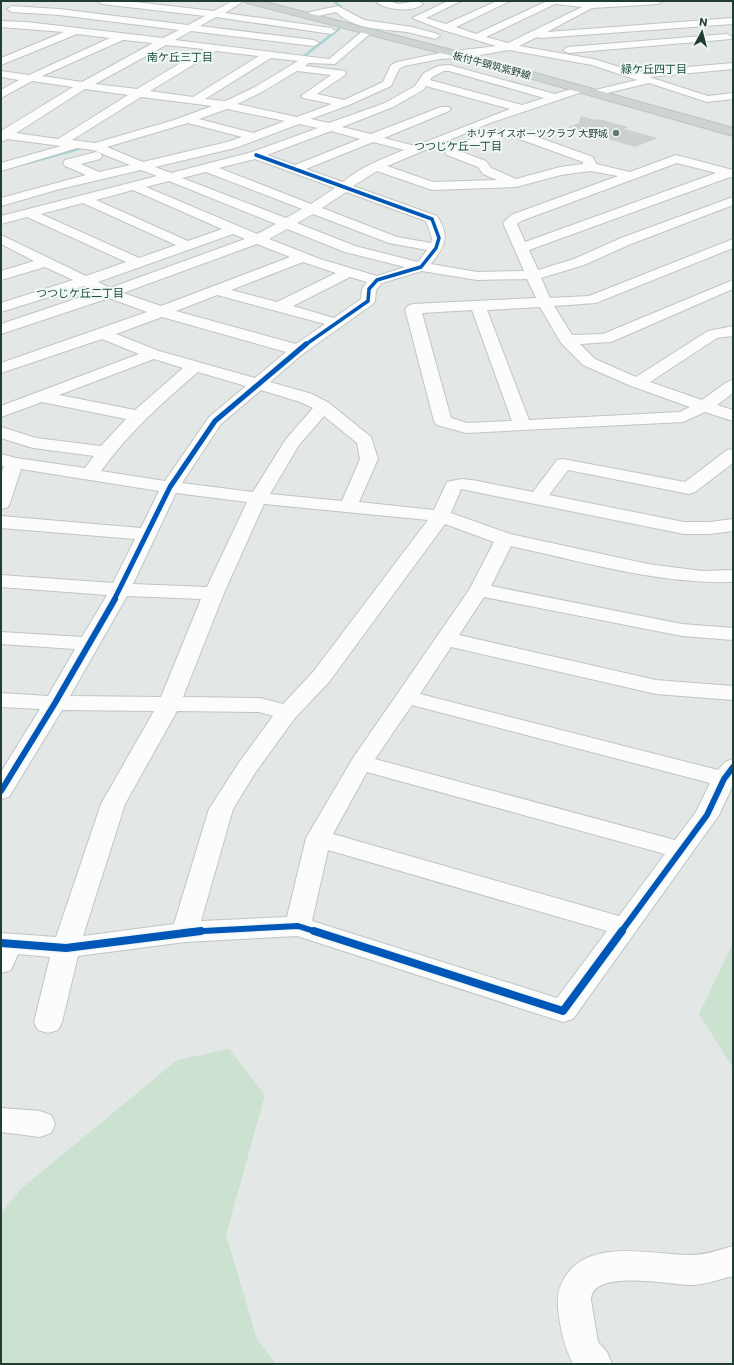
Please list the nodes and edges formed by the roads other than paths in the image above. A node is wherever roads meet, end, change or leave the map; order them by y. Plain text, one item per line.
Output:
1 (102, 1) edge
2 (250, 1) edge
3 (264, 1) edge
4 (380, 1) edge
5 (456, 1) edge
6 (505, 1) edge
7 (554, 1) edge
8 (658, 1) edge
9 (220, 2) edge
10 (236, 2) edge
11 (414, 2) edge
12 (638, 2) junction
13 (588, 3) edge
14 (81, 4) dead end
15 (1, 9) edge
16 (435, 10) junction
17 (59, 12) junction
18 (215, 14) junction
19 (313, 14) junction
20 (417, 18) junction
21 (584, 19) dead end
22 (561, 20) junction
23 (733, 21) edge
24 (1, 24) edge
25 (339, 24) junction
26 (27, 25) junction
27 (677, 25) junction
28 (190, 28) junction
29 (446, 28) junction
30 (406, 29) junction
31 (331, 31) junction
32 (368, 31) junction
33 (73, 32) junction
34 (1, 35) edge
35 (531, 36) junction
36 (120, 37) junction
37 (733, 37) edge
38 (477, 38) junction
39 (700, 39) junction
40 (444, 40) dead end
41 (165, 42) junction
42 (314, 43) junction
43 (651, 43) junction
44 (509, 47) junction
45 (214, 48) junction
46 (457, 49) junction
47 (481, 52) junction
48 (535, 52) junction
49 (663, 52) dead end
50 (468, 54) junction
51 (268, 55) junction
52 (675, 59) dead end
53 (624, 60) dead end
54 (1, 62) edge
55 (594, 62) junction
56 (296, 63) junction
57 (733, 66) edge
58 (690, 70) junction
59 (1, 74) edge
60 (632, 74) junction
61 (30, 78) junction
62 (650, 80) junction
63 (424, 82) junction
64 (84, 85) junction
65 (694, 85) dead end
66 (671, 87) junction
67 (581, 89) junction
68 (600, 92) junction
69 (139, 93) junction
70 (1, 95) edge
71 (733, 96) edge
72 (404, 97) junction
73 (556, 98) junction
74 (196, 100) junction
75 (214, 103) junction
76 (345, 103) junction
77 (226, 105) junction
78 (445, 109) junction
79 (523, 109) junction
80 (189, 120) junction
81 (299, 120) junction
82 (486, 121) junction
83 (330, 127) junction
84 (733, 128) edge
85 (733, 132) edge
86 (145, 133) junction
87 (2, 136) edge
88 (255, 137) junction
89 (370, 138) junction
90 (487, 140) junction
91 (167, 141) dead end
92 (61, 142) junction
93 (82, 144) junction
94 (181, 145) dead end
95 (500, 145) dead end
96 (95, 148) junction
97 (413, 150) junction
98 (203, 152) junction
99 (109, 153) junction
100 (256, 155) junction
101 (462, 157) junction
102 (144, 166) junction
103 (376, 166) junction
104 (1, 167) edge
105 (590, 167) junction
106 (208, 168) junction
107 (295, 168) junction
108 (731, 174) edge
109 (632, 176) junction
110 (99, 177) junction
111 (170, 177) junction
112 (516, 182) junction
113 (471, 185) junction
114 (136, 187) junction
115 (345, 187) junction
116 (585, 192) junction
117 (82, 198) junction
118 (733, 201) edge
119 (1, 202) edge
120 (634, 208) junction
121 (312, 209) junction
122 (29, 213) junction
123 (1, 220) edge
124 (673, 223) junction
125 (287, 225) junction
126 (235, 229) junction
127 (259, 239) junction
128 (4, 243) edge
129 (733, 243) edge
130 (189, 246) junction
131 (436, 248) junction
132 (521, 248) junction
133 (714, 251) junction
134 (304, 257) junction
135 (733, 258) edge
136 (45, 262) junction
137 (138, 263) junction
138 (421, 267) junction
139 (347, 273) junction
140 (1, 276) edge
141 (534, 276) junction
142 (377, 280) junction
143 (86, 281) junction
144 (733, 284) edge
145 (218, 291) junction
146 (716, 292) junction
147 (109, 293) junction
148 (733, 298) edge
149 (545, 303) junction
150 (478, 306) junction
151 (1, 308) edge
152 (278, 308) junction
153 (162, 312) junction
154 (337, 323) junction
155 (1, 329) edge
156 (733, 331) edge
157 (102, 334) junction
158 (567, 340) junction
159 (298, 350) junction
160 (153, 354) junction
161 (194, 367) junction
162 (1, 368) edge
163 (637, 383) junction
164 (257, 385) junction
165 (733, 385) edge
166 (42, 397) junction
167 (704, 406) junction
168 (323, 407) junction
169 (1, 412) edge
170 (137, 416) junction
171 (733, 416) edge
172 (522, 426) junction
173 (1, 432) edge
174 (104, 452) junction
175 (733, 454) edge
176 (8, 461) edge
177 (89, 475) junction
178 (170, 487) junction
179 (258, 498) junction
180 (538, 499) junction
181 (1, 504) edge
182 (348, 507) junction
183 (441, 516) junction
184 (1, 522) edge
185 (733, 526) edge
186 (148, 534) junction
187 (506, 539) junction
188 (733, 576) edge
189 (1, 581) edge
190 (120, 590) junction
191 (479, 590) junction
192 (214, 593) junction
193 (733, 634) edge
194 (1, 638) edge
195 (446, 639) junction
196 (89, 644) junction
197 (733, 693) edge
198 (406, 697) junction
199 (1, 700) edge
200 (55, 703) junction
201 (169, 705) junction
202 (287, 713) junction
203 (361, 763) junction
204 (728, 773) edge
205 (4, 779) edge
206 (318, 838) junction
207 (681, 850) junction
208 (298, 926) junction
209 (625, 927) junction
210 (185, 932) junction
211 (66, 948) junction
212 (4, 950) edge
213 (48, 1022) dead end
214 (1, 1120) edge
215 (40, 1124) dead end
216 (733, 1262) edge
217 (595, 1364) edge

1 - 18 street
2 - 25 main road, 板付牛頸筑紫野線
3 - 19 main road, 板付牛頸筑紫野線
4 - 11 street
5 - 16 street
6 - 29 street
7 - 13 street
7 - 38 street
8 - 12 street
9 - 10 street
10 - 18 street
11 - 16 street
12 - 13 street
12 - 27 street
13 - 22 street
14 - 17 street
15 - 17 street
16 - 20 street
17 - 26 street
17 - 28 street
18 - 28 street
18 - 31 street
19 - 30 street
19 - 50 main road, 板付牛頸筑紫野線
20 - 29 street
20 - 30 street
21 - 22 street
22 - 35 street
23 - 27 street
24 - 26 street
25 - 31 street
25 - 32 main road, 板付牛頸筑紫野線
26 - 33 street
26 - 34 street
27 - 35 street
27 - 39 street
28 - 41 street
28 - 42 street
29 - 38 street
30 - 40 street
31 - 42 street
32 - 46 main road, 板付牛頸筑紫野線
32 - 56 street
33 - 36 street
33 - 54 street
35 - 44 street
36 - 41 street
36 - 61 street
37 - 39 street
38 - 44 street
39 - 43 street
41 - 45 street
41 - 64 street
42 - 56 street
43 - 48 street
43 - 49 street
44 - 47 street
44 - 48 street
45 - 51 street
45 - 69 street
46 - 47 street
46 - 50 street
46 - 67 main road, 板付牛頸筑紫野線
46 - 76 street
47 - 50 street
48 - 55 street
50 - 68 main road, 板付牛頸筑紫野線
51 - 56 street
51 - 74 street
52 - 58 street
53 - 55 street
55 - 60 street
56 - 76 street
56 - 77 street
57 - 58 street
58 - 60 street
59 - 61 street
60 - 62 street
61 - 64 street
61 - 70 street
62 - 66 street
62 - 68 street
63 - 72 street
63 - 73 street
63 - 79 street
64 - 69 street
64 - 87 street
65 - 66 street
66 - 71 street
67 - 68 main road, 板付牛頸筑紫野線
67 - 73 street
68 - 84 main road, 板付牛頸筑紫野線
68 - 85 main road, 板付牛頸筑紫野線
69 - 74 street
69 - 92 street
72 - 78 street
72 - 83 street
73 - 79 street
74 - 75 street
75 - 77 street
75 - 93 street
76 - 81 street
77 - 80 street
77 - 81 street
78 - 82 street
78 - 89 street
79 - 82 street
80 - 86 street
80 - 88 street
81 - 83 street
81 - 88 street
82 - 97 street
83 - 89 street
83 - 100 street
86 - 91 street
86 - 96 street
87 - 92 street
88 - 98 street
89 - 97 street
89 - 107 street
90 - 95 street
90 - 101 street
90 - 105 street
92 - 93 street
93 - 96 street
93 - 104 street
94 - 98 street
96 - 99 street
97 - 103 street
98 - 102 street
99 - 102 street
99 - 110 street
100 - 106 street
100 - 107 street
101 - 112 street
101 - 113 street
102 - 110 street
102 - 111 street
103 - 113 street
103 - 115 street
105 - 109 street
105 - 112 street
106 - 111 street
106 - 121 street
107 - 115 street
108 - 109 street
108 - 120 street
109 - 116 street
110 - 119 street
111 - 114 street
111 - 125 street
112 - 113 street
114 - 117 street
114 - 126 street
115 - 121 street
115 - 131 street
116 - 120 street
116 - 132 street
117 - 122 street
117 - 130 street
118 - 124 street
120 - 124 street
120 - 132 street
121 - 125 street
121 - 131 street
122 - 123 street
122 - 137 street
124 - 141 street
125 - 127 street
125 - 138 street
126 - 127 street
126 - 130 street
127 - 134 street
127 - 147 street
128 - 136 street
129 - 133 street
130 - 137 street
131 - 138 street
132 - 141 street
133 - 135 street
133 - 149 street
134 - 139 street
134 - 145 street
136 - 140 street
136 - 143 street
137 - 143 street
138 - 141 street
138 - 142 street
139 - 142 street
139 - 152 street
141 - 149 street
142 - 154 street
143 - 147 street
143 - 151 street
144 - 146 street
145 - 152 street
145 - 153 street
146 - 148 street
146 - 158 street
147 - 153 street
147 - 155 street
149 - 150 street
149 - 158 street
150 - 172 street
150 - 172 street
152 - 154 street
153 - 157 street
153 - 159 street
154 - 159 street
156 - 163 street
157 - 160 street
157 - 162 street
158 - 163 street
159 - 164 street
160 - 161 street
160 - 166 street
161 - 164 street
161 - 170 street
163 - 167 street
164 - 168 street
164 - 178 street
165 - 167 street
166 - 169 street
166 - 170 street
167 - 171 street
167 - 172 street
168 - 179 street
168 - 182 street
170 - 174 street
173 - 174 street
174 - 177 street
175 - 180 street
176 - 177 street
176 - 181 street
177 - 178 street
178 - 179 street
178 - 186 street
179 - 182 street
179 - 192 street
180 - 183 street
180 - 185 street
182 - 183 street
183 - 187 street
183 - 202 street
184 - 186 street
186 - 190 street
187 - 188 street
187 - 191 street
189 - 190 street
190 - 192 street
190 - 196 street
191 - 193 street
191 - 195 street
192 - 201 street
194 - 196 street
195 - 197 street
195 - 198 street
196 - 200 street
198 - 203 street
198 - 204 street
199 - 200 street
200 - 201 street
200 - 205 street
201 - 202 street
201 - 211 street
202 - 210 street
203 - 206 street
203 - 207 street
204 - 207 street
206 - 208 street
206 - 209 street
207 - 209 street
208 - 209 street
208 - 210 street
210 - 211 street
211 - 212 street
211 - 213 street
214 - 215 street
216 - 217 street

